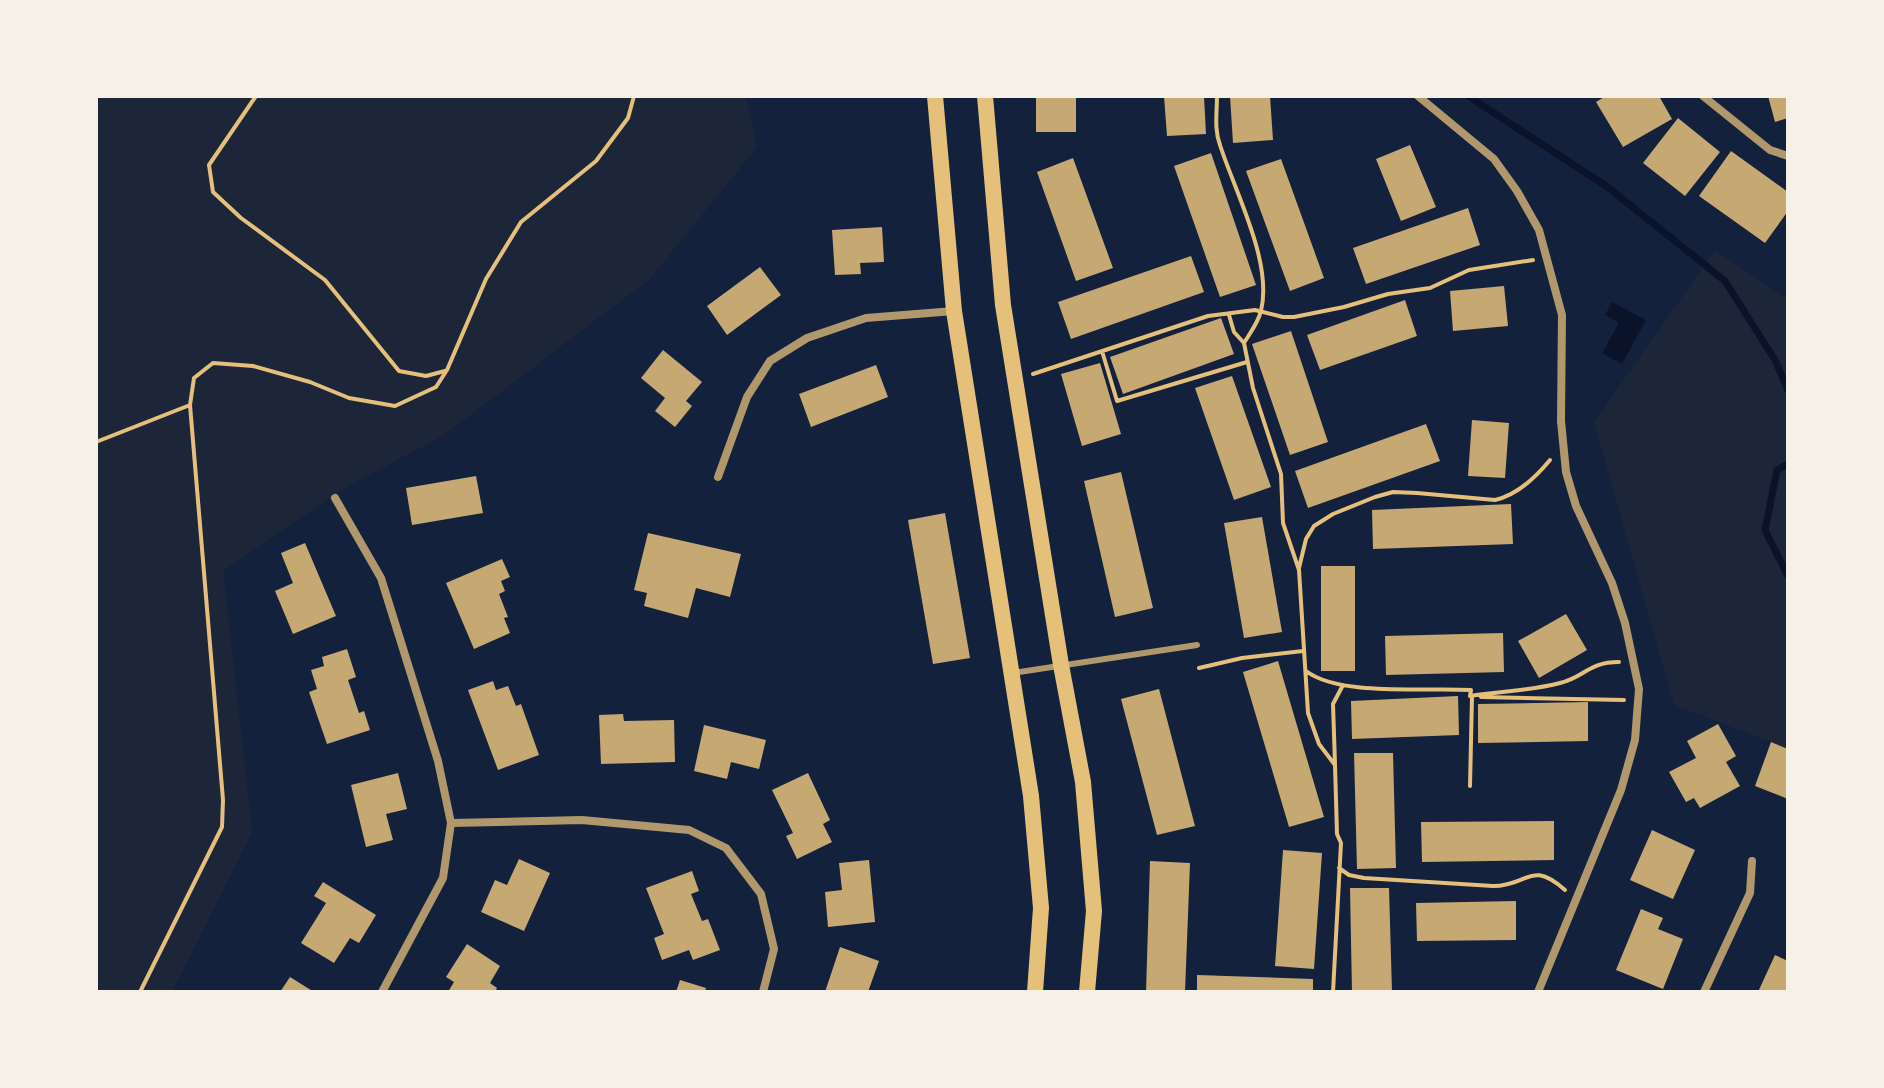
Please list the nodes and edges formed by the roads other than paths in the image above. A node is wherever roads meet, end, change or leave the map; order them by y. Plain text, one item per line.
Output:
1 (935, 96) edge
2 (985, 96) edge
3 (1418, 96) edge
4 (1703, 96) edge
5 (1788, 156) edge
6 (954, 311) junction
7 (718, 477) dead end
8 (335, 498) dead end
9 (1197, 645) dead end
10 (1061, 665) junction
11 (1013, 673) junction
12 (451, 823) junction
13 (1752, 861) dead end
14 (382, 992) edge
15 (763, 992) edge
16 (1035, 992) edge
17 (1087, 992) edge
18 (1538, 992) edge
19 (1704, 992) edge

1 - 6 main road
2 - 10 main road
3 - 18 street
4 - 5 street
6 - 7 street
6 - 11 main road
8 - 12 street
9 - 10 lane
10 - 11 lane
10 - 17 main road
11 - 16 main road
12 - 14 street
12 - 15 street
13 - 19 street

